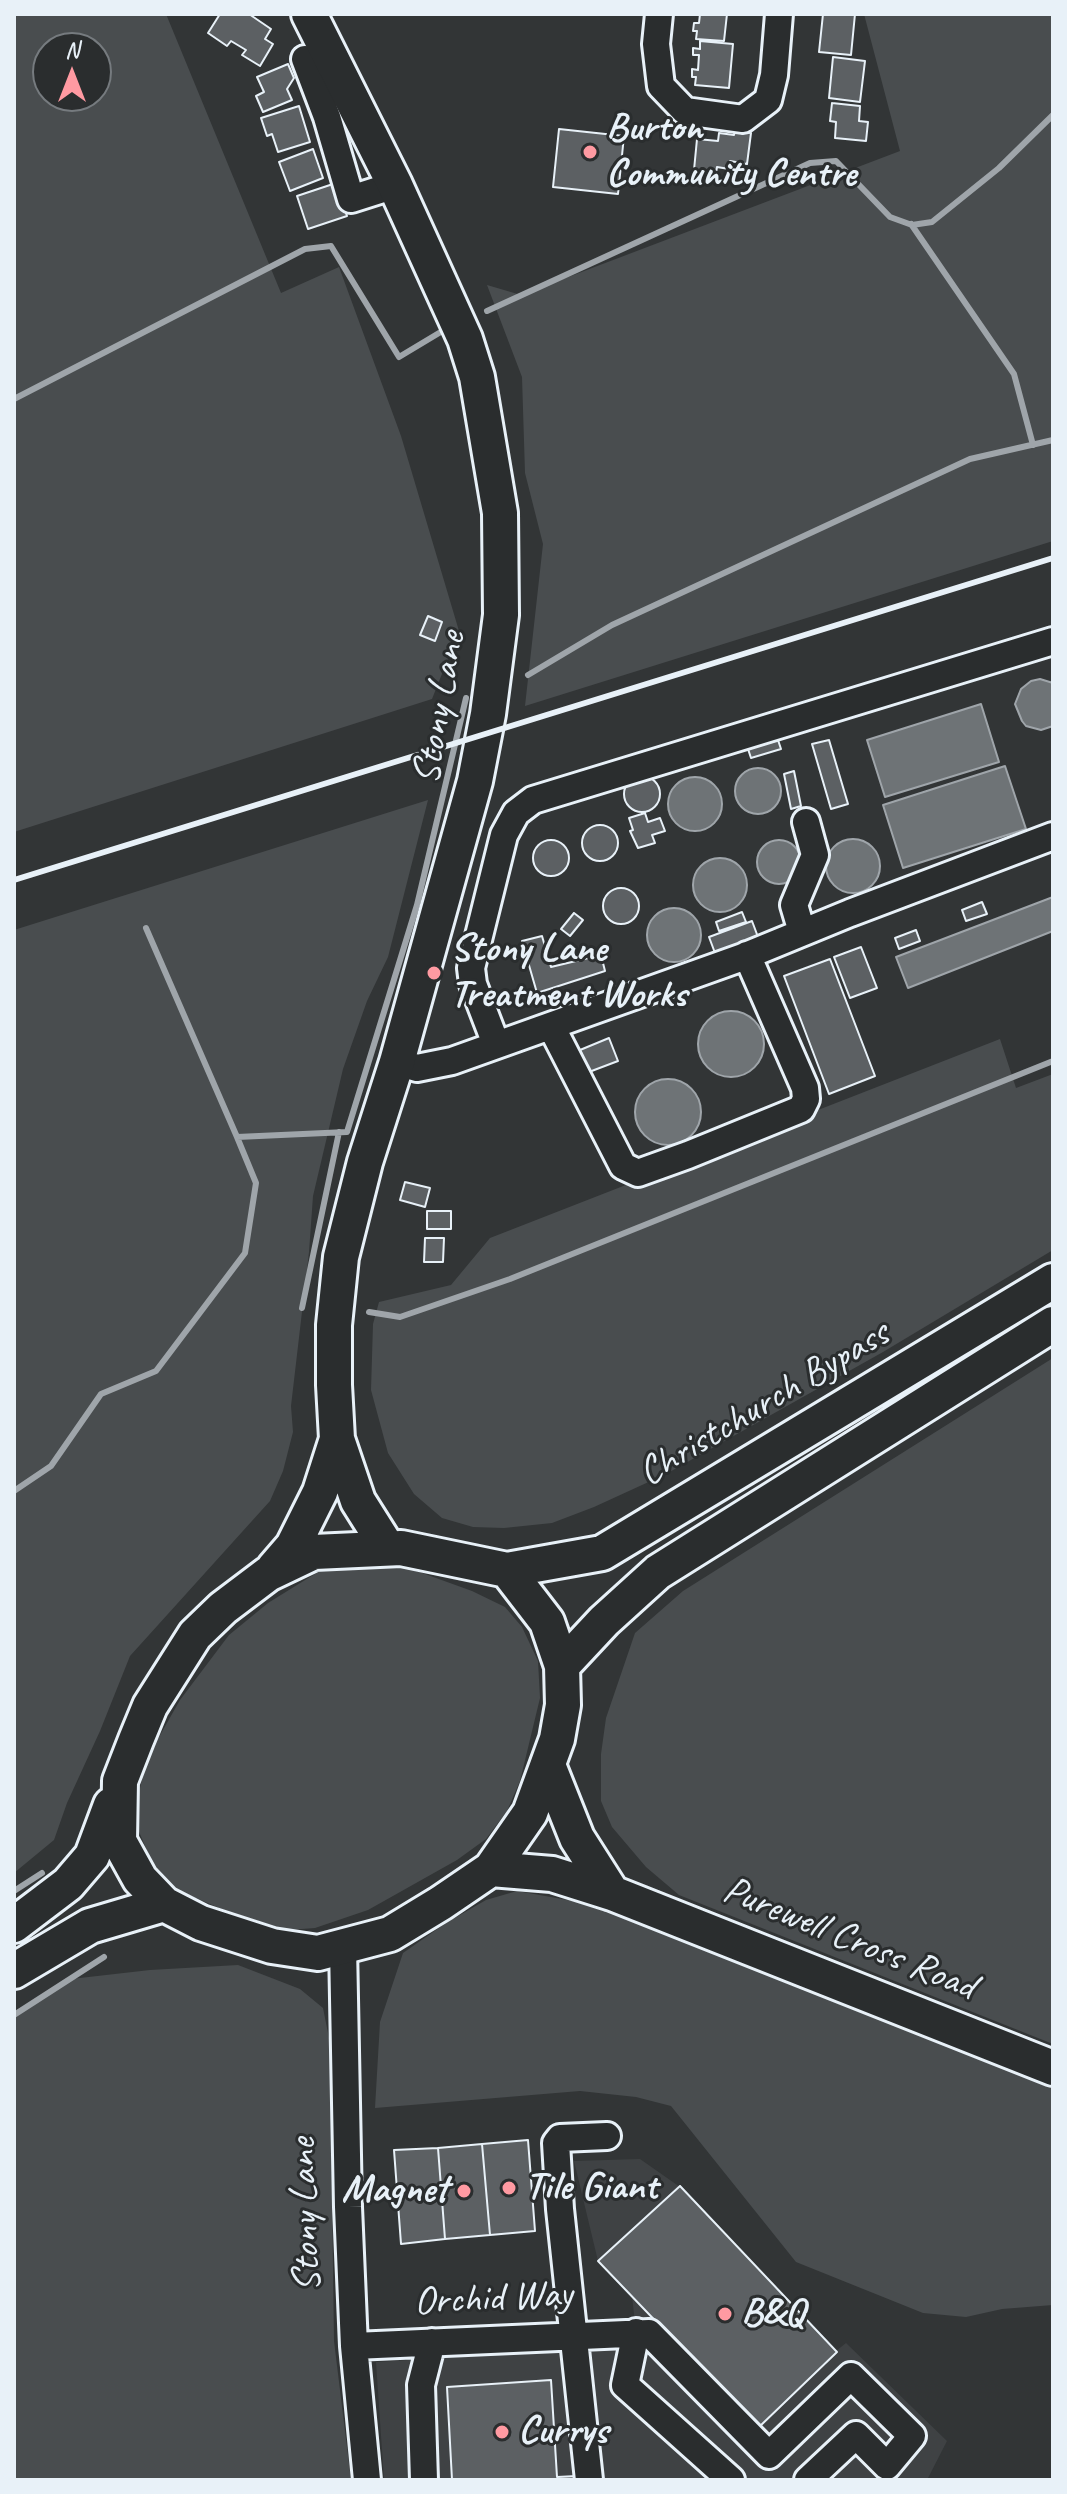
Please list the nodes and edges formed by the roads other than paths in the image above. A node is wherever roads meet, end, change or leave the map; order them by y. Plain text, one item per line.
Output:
1 (309, 14) edge
2 (659, 14) edge
3 (779, 14) edge
4 (305, 59) dead end
5 (395, 185) junction
6 (1053, 641) edge
7 (806, 822) dead end
8 (1053, 836) edge
9 (802, 932) junction
10 (747, 955) junction
11 (551, 1026) junction
12 (496, 1044) junction
13 (397, 1062) junction
14 (1053, 1281) edge
15 (1053, 1324) edge
16 (337, 1439) junction
17 (387, 1547) junction
18 (507, 1570) junction
19 (268, 1574) junction
20 (562, 1666) junction
21 (548, 1765) junction
22 (120, 1781) junction
23 (491, 1869) junction
24 (612, 1893) junction
25 (164, 1904) junction
26 (14, 1925) edge
27 (343, 1946) junction
28 (14, 1971) edge
29 (1053, 2068) edge
30 (607, 2136) dead end
31 (636, 2332) junction
32 (572, 2335) junction
33 (432, 2342) junction
34 (354, 2346) junction
35 (367, 2480) edge
36 (424, 2480) edge
37 (589, 2480) edge
38 (731, 2480) edge
39 (808, 2480) edge

1 - 5 main road, Stony Lane
2 - 3 street
4 - 5 street
5 - 13 main road, Stony Lane
6 - 12 street
7 - 9 street
8 - 9 street
9 - 10 street
10 - 11 street
10 - 11 street
11 - 12 street
12 - 13 street
13 - 16 main road, Stony Lane
14 - 18 main road, Christchurch Bypass
15 - 20 main road, Christchurch Bypass
16 - 17 main road, Stony Lane
16 - 19 main road, Stony Lane
17 - 18 main road
17 - 19 main road
18 - 20 main road
19 - 22 main road
20 - 21 main road
21 - 23 main road
21 - 24 main road
22 - 25 main road
22 - 26 main road
23 - 24 main road, Purewell Cross Road
23 - 27 main road
24 - 29 main road, Purewell Cross Road
25 - 27 main road
25 - 28 main road
27 - 34 street, Stony Lane
30 - 32 street
31 - 32 street, Orchid Way
31 - 38 street
31 - 39 street
32 - 33 street, Orchid Way
32 - 37 street
33 - 34 street, Orchid Way
33 - 36 street
34 - 35 street, Stony Lane

